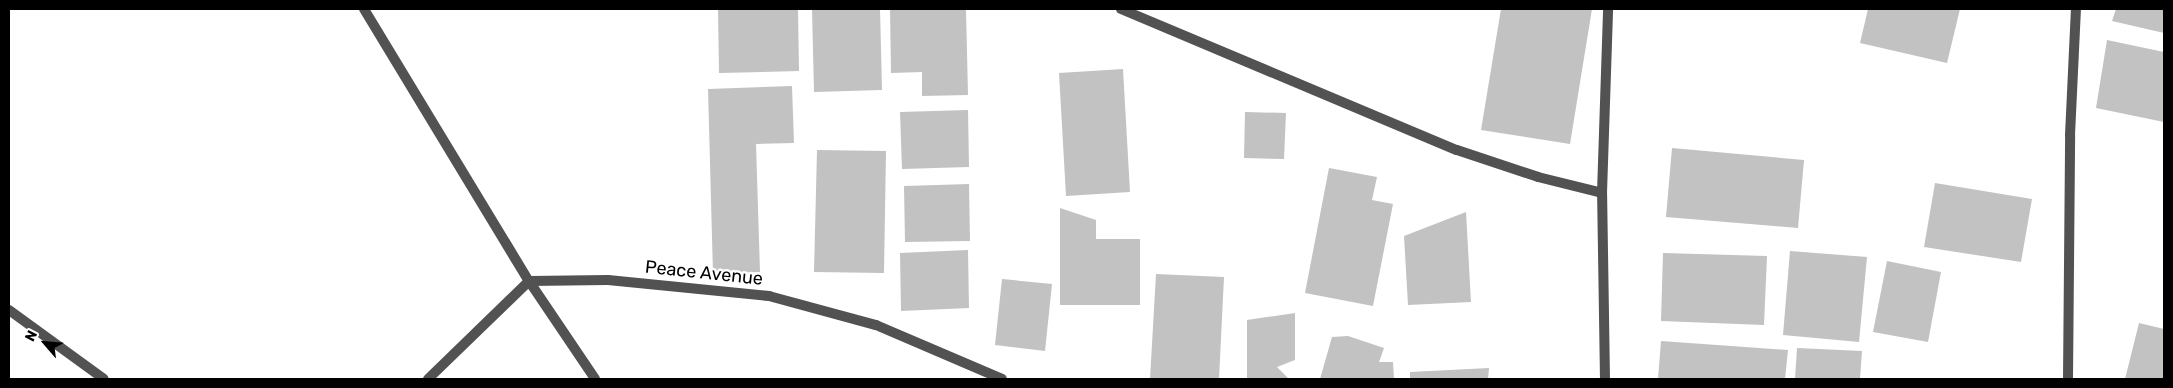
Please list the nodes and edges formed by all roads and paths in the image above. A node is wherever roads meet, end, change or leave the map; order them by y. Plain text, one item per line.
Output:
1 (364, 9) edge
2 (1121, 9) edge
3 (1608, 9) edge
4 (2076, 9) edge
5 (1602, 193) junction
6 (529, 281) junction
7 (9, 310) edge
8 (104, 379) edge
9 (428, 379) edge
10 (595, 379) edge
11 (1002, 379) edge
12 (1605, 379) edge
13 (2068, 379) edge

1 - 6 street
2 - 5 street
3 - 5 street
4 - 13 street
5 - 12 street
6 - 9 street
6 - 10 street
6 - 11 street, Peace Avenue
7 - 8 street

